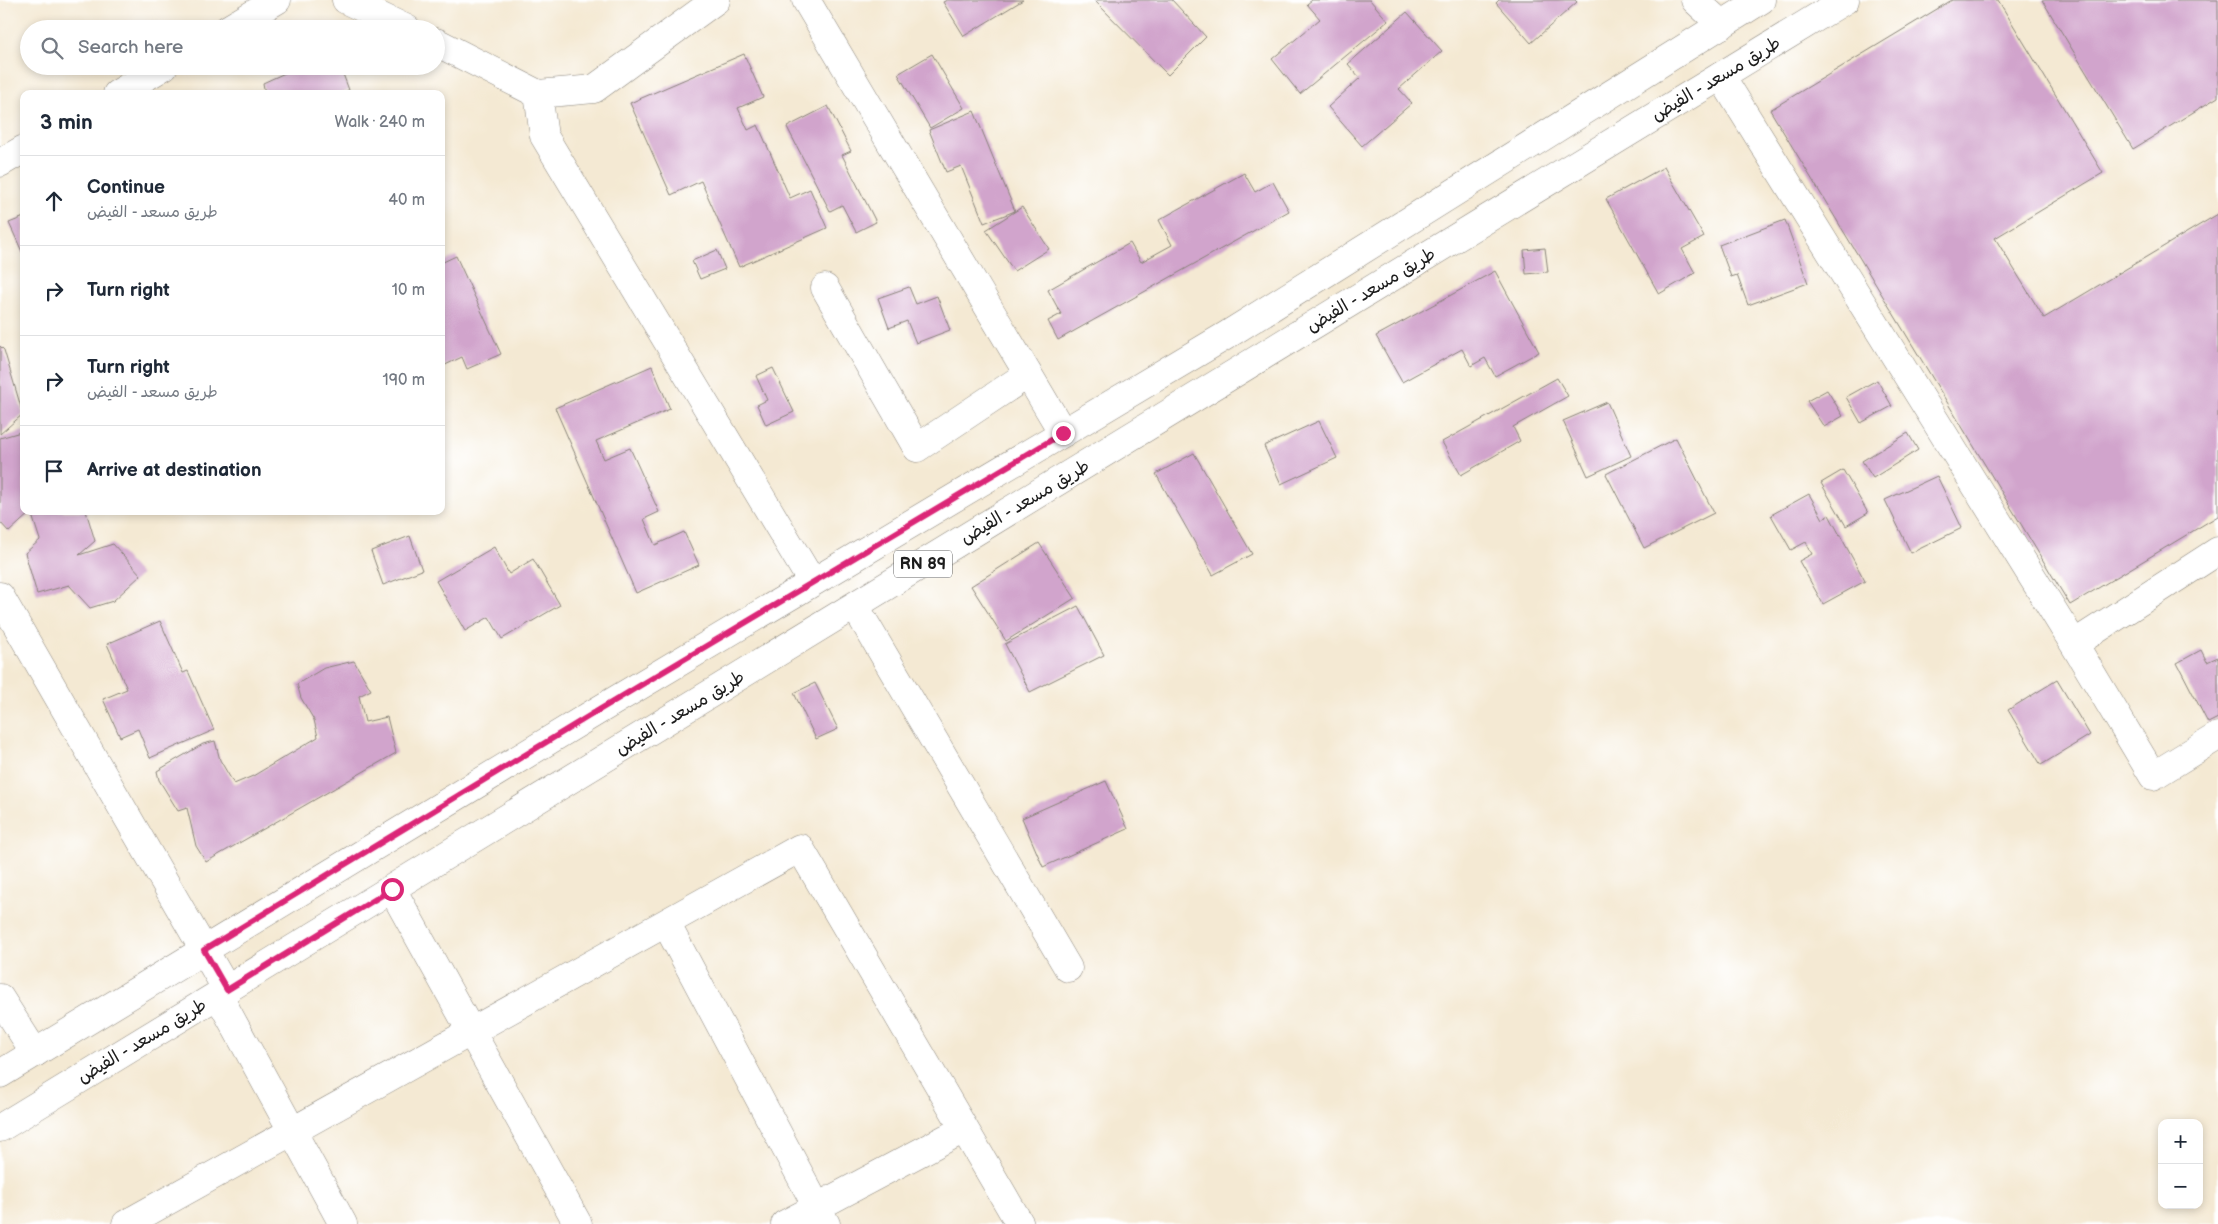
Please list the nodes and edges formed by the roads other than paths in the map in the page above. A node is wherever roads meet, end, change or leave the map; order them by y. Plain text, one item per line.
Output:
1 (277, 0) edge
2 (346, 0) edge
3 (716, 0) edge
4 (806, 0) edge
5 (1695, 0) edge
6 (1761, 0) edge
7 (1845, 0) edge
8 (243, 20) edge
9 (388, 20) edge
10 (1722, 25) junction
11 (445, 47) edge
12 (149, 75) edge
13 (1721, 76) junction
14 (124, 90) edge
15 (538, 94) junction
16 (20, 151) edge
17 (0, 163) edge
18 (825, 288) dead end
19 (1028, 374) junction
20 (1063, 433) junction
21 (2218, 551) edge
22 (812, 582) junction
23 (0, 596) edge
24 (855, 606) junction
25 (2074, 644) junction
26 (2218, 736) edge
27 (392, 889) junction
28 (666, 923) junction
29 (204, 950) junction
30 (1068, 968) dead end
31 (223, 992) junction
32 (0, 998) edge
33 (471, 1031) junction
34 (35, 1053) junction
35 (0, 1074) edge
36 (0, 1128) edge
37 (964, 1129) junction
38 (292, 1131) junction
39 (821, 1216) edge
40 (126, 1224) edge
41 (343, 1224) edge
42 (578, 1224) edge
43 (786, 1224) edge
44 (1020, 1224) edge

1 - 8 street
2 - 9 street
3 - 15 street
4 - 19 street
5 - 10 street
6 - 10 street, RN 89
7 - 13 street, طريق مسعد - الفيض / RN 89
10 - 20 street, RN 89
11 - 15 street
12 - 14 street
13 - 24 street, طريق مسعد - الفيض / RN 89
13 - 25 street
15 - 22 street
16 - 17 street
18 - 19 street
19 - 20 street
20 - 22 street, RN 89
21 - 25 street
22 - 29 street, RN 89
23 - 29 street
24 - 27 street, طريق مسعد - الفيض / RN 89
24 - 30 street
25 - 26 street
27 - 31 street, طريق مسعد - الفيض / RN 89
27 - 33 street
28 - 33 street
28 - 37 street
28 - 39 street
29 - 31 street
29 - 34 street, RN 89
31 - 36 street, طريق مسعد - الفيض / RN 89
31 - 38 street
32 - 34 street
33 - 38 street
33 - 42 street
34 - 35 street, RN 89
37 - 39 street
37 - 44 street
38 - 40 street
38 - 41 street
39 - 43 street

